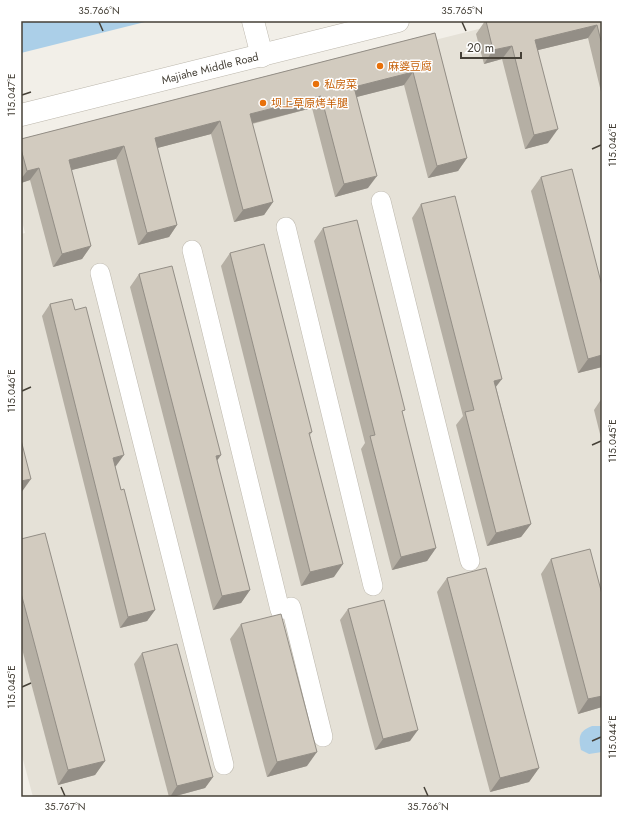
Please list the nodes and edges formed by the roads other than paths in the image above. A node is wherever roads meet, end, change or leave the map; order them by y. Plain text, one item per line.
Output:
1 (253, 21) edge
2 (398, 21) edge
3 (262, 56) junction
4 (21, 115) edge
5 (381, 201) dead end
6 (286, 227) dead end
7 (192, 250) dead end
8 (100, 273) dead end
9 (470, 561) dead end
10 (373, 586) dead end
11 (323, 737) dead end
12 (224, 765) dead end

1 - 3 street
2 - 3 street, Majiahe Middle Road
3 - 4 street, Majiahe Middle Road
5 - 9 street
6 - 10 street
7 - 11 street
8 - 12 street

